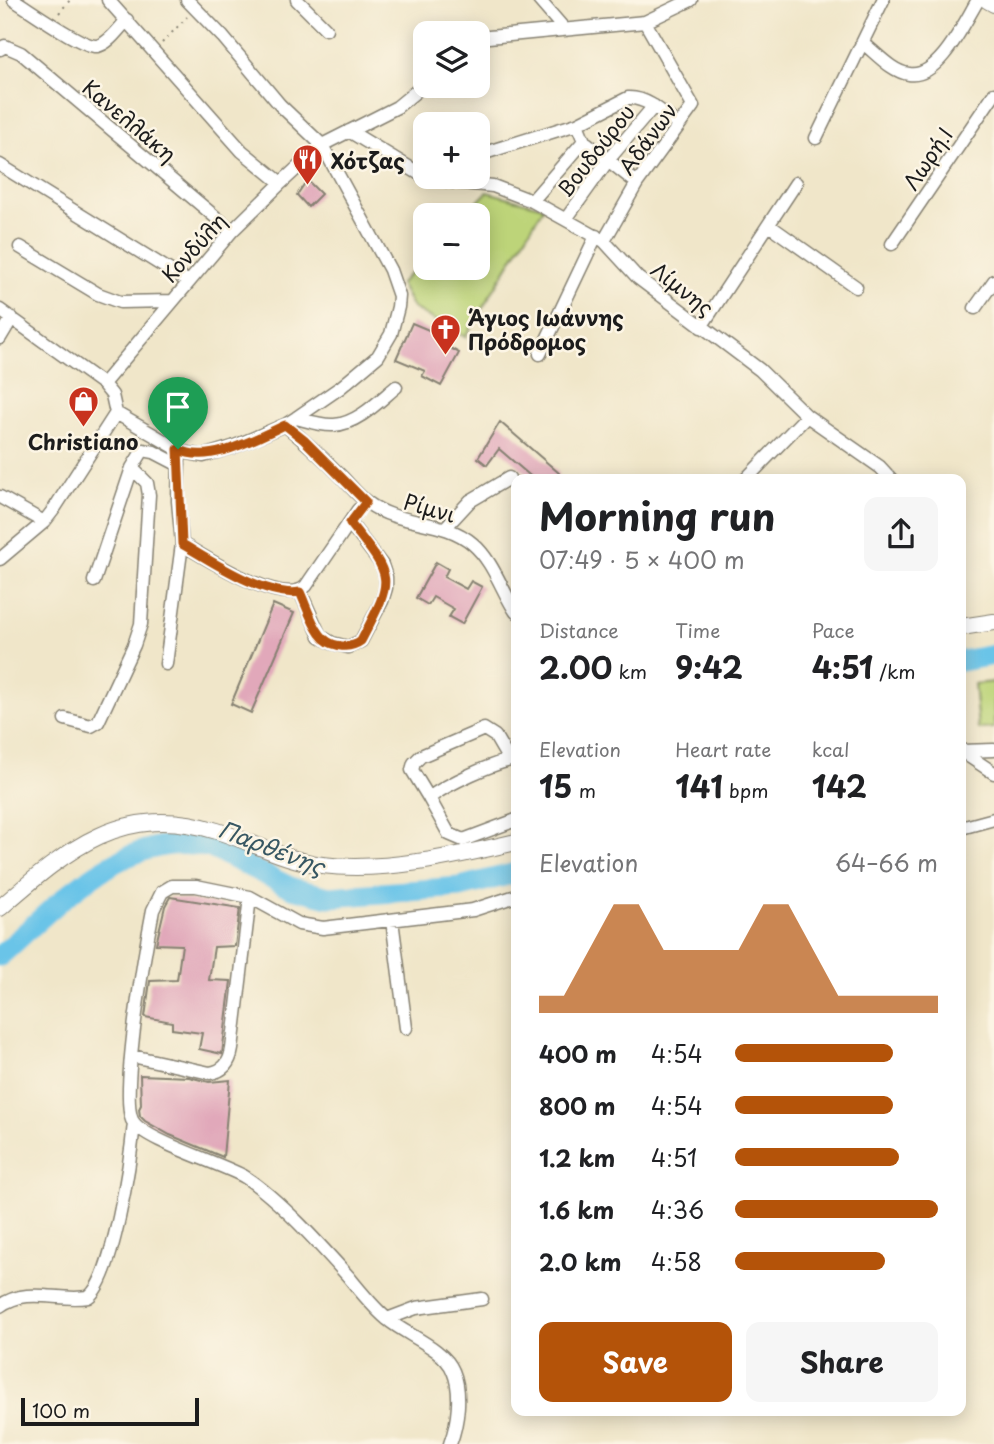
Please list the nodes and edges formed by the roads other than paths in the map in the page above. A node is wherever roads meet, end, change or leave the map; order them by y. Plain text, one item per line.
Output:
1 (14, 0) edge
2 (108, 0) edge
3 (297, 0) edge
4 (539, 0) edge
5 (691, 0) edge
6 (883, 0) edge
7 (978, 0) edge
8 (987, 0) edge
9 (29, 4) edge
10 (994, 4) edge
11 (191, 5) edge
12 (127, 20) junction
13 (645, 22) junction
14 (326, 29) dead end
15 (565, 30) junction
16 (490, 37) edge
17 (863, 43) junction
18 (0, 48) edge
19 (413, 94) edge
20 (994, 94) edge
21 (654, 106) junction
22 (577, 124) junction
23 (678, 124) junction
24 (349, 131) junction
25 (816, 138) dead end
26 (584, 141) junction
27 (322, 145) junction
28 (490, 151) edge
29 (609, 159) junction
30 (0, 165) edge
31 (413, 169) edge
32 (281, 183) junction
33 (637, 183) junction
34 (796, 183) dead end
35 (490, 186) edge
36 (532, 201) junction
37 (566, 219) junction
38 (770, 226) junction
39 (232, 231) junction
40 (600, 239) junction
41 (892, 244) dead end
42 (20, 247) dead end
43 (187, 281) junction
44 (994, 281) edge
45 (856, 287) dead end
46 (171, 301) junction
47 (975, 308) dead end
48 (0, 310) edge
49 (12, 318) junction
50 (701, 327) junction
51 (0, 338) edge
52 (540, 354) dead end
53 (103, 384) junction
54 (396, 387) dead end
55 (116, 413) junction
56 (807, 416) junction
57 (290, 421) junction
58 (178, 449) junction
59 (179, 466) junction
60 (132, 468) junction
61 (751, 474) edge
62 (886, 474) edge
63 (509, 478) dead end
64 (0, 497) edge
65 (366, 502) junction
66 (44, 522) junction
67 (350, 523) junction
68 (445, 528) junction
69 (182, 544) junction
70 (3, 553) edge
71 (94, 581) dead end
72 (300, 592) junction
73 (511, 603) edge
74 (994, 622) edge
75 (966, 626) edge
76 (166, 664) dead end
77 (65, 719) dead end
78 (994, 750) edge
79 (966, 751) edge
80 (966, 754) edge
81 (511, 756) edge
82 (511, 760) edge
83 (994, 773) edge
84 (429, 797) junction
85 (994, 819) edge
86 (511, 822) edge
87 (966, 827) edge
88 (511, 843) edge
89 (250, 897) junction
90 (511, 898) edge
91 (0, 908) edge
92 (392, 920) junction
93 (407, 1028) dead end
94 (132, 1056) junction
95 (134, 1123) junction
96 (482, 1300) dead end
97 (0, 1306) edge
98 (387, 1319) junction
99 (450, 1444) edge

1 - 9 street
2 - 12 street
3 - 14 street
4 - 15 street
5 - 13 street
6 - 17 street
7 - 17 street
8 - 10 main road
9 - 12 street
11 - 27 street
12 - 32 street
13 - 15 street
13 - 23 street, Αδάνων
15 - 16 street
17 - 25 street
18 - 39 street, Κανελλάκη
19 - 24 street, Κονδύλη
20 - 41 street, Λωρή.Ι
21 - 22 street
21 - 23 street
21 - 29 street, Βουδούρου
22 - 26 street
22 - 28 street
23 - 33 street, Αδάνων
24 - 27 street, Κονδύλη
24 - 31 street, Λίμνης
26 - 29 street
26 - 36 street
27 - 32 street, Κονδύλη
27 - 57 street
29 - 33 street
29 - 37 street, Βουδούρου
30 - 43 street
32 - 39 street, Κονδύλη
33 - 40 street, Αδάνων
34 - 38 street
35 - 36 street, Λίμνης
36 - 37 street, Λίμνης
37 - 40 street, Λίμνης
38 - 45 street
38 - 50 street
39 - 43 street, Κονδύλη
40 - 50 street, Λίμνης
40 - 52 street, Αδάνων
42 - 46 street
43 - 46 street, Κονδύλη
44 - 47 street
46 - 53 street, Κονδύλη
48 - 49 street
49 - 51 street
49 - 53 street
50 - 56 street, Λίμνης
53 - 55 street
54 - 57 street
55 - 58 street
55 - 66 street
56 - 61 street
56 - 62 street, Λίμνης
57 - 58 street
57 - 65 street, Ρίμνι
58 - 59 street
59 - 60 street
59 - 69 street
60 - 71 street
60 - 77 street
63 - 68 street
64 - 66 street
65 - 67 street
65 - 68 street, Ρίμνι
66 - 70 street
67 - 72 street
67 - 72 street
68 - 73 street, Ρίμνι
69 - 72 street
69 - 76 street
74 - 75 main road
78 - 79 street
80 - 83 street
81 - 84 street
82 - 84 street
84 - 86 street
85 - 87 street
88 - 91 main road
89 - 92 street
89 - 94 street
89 - 94 street
90 - 92 street
92 - 93 street
94 - 95 street
95 - 97 street
95 - 98 street
96 - 98 street
98 - 99 street

